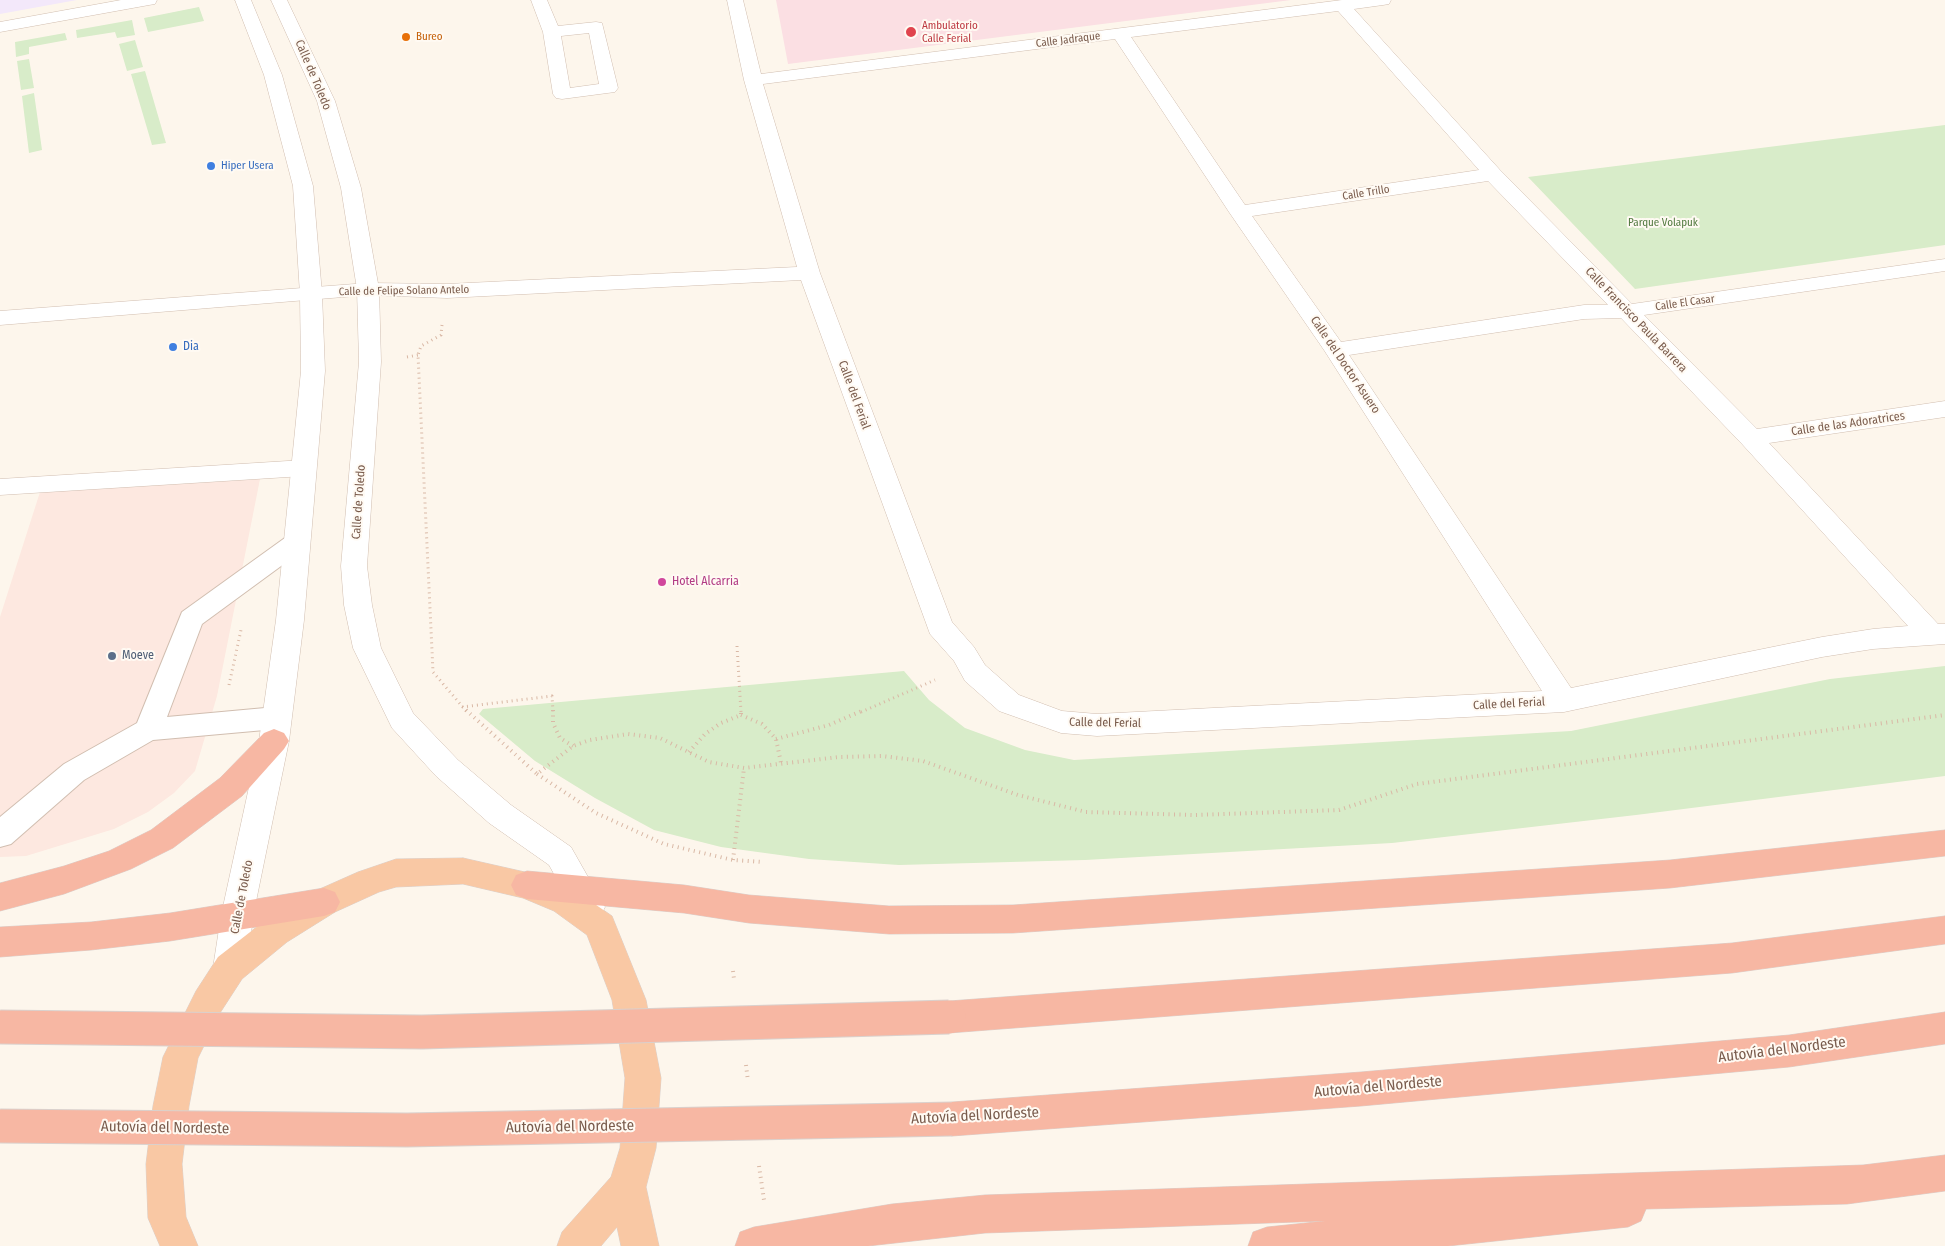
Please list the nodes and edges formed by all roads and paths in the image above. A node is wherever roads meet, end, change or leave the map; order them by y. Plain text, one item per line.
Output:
1 (149, 0) edge
2 (243, 0) edge
3 (279, 0) edge
4 (539, 0) edge
5 (736, 0) edge
6 (1383, 0) edge
7 (1342, 5) junction
8 (0, 28) edge
9 (552, 32) dead end
10 (1120, 33) junction
11 (753, 80) junction
12 (1493, 174) junction
13 (1239, 212) junction
14 (1945, 266) edge
15 (810, 273) junction
16 (368, 289) junction
17 (311, 294) junction
18 (1627, 311) junction
19 (0, 318) edge
20 (1336, 350) junction
21 (1945, 409) edge
22 (1751, 438) junction
23 (304, 468) junction
24 (0, 487) edge
25 (298, 541) junction
26 (1938, 634) edge
27 (737, 646) dead end
28 (970, 666) junction
29 (1564, 701) junction
30 (462, 707) dead end
31 (741, 716) junction
32 (148, 730) junction
33 (275, 730) junction
34 (776, 739) junction
35 (572, 746) dead end
36 (688, 752) dead end
37 (781, 764) dead end
38 (744, 768) dead end
39 (537, 774) dead end
40 (0, 835) edge
41 (1945, 843) edge
42 (732, 860) junction
43 (763, 862) dead end
44 (527, 884) junction
45 (579, 888) junction
46 (0, 897) edge
47 (324, 902) junction
48 (237, 916) junction
49 (600, 926) junction
50 (1945, 930) edge
51 (0, 942) edge
52 (230, 968) junction
53 (0, 1027) edge
54 (1945, 1028) edge
55 (0, 1126) edge
56 (1945, 1173) edge
57 (1865, 1183) junction
58 (627, 1187) junction
59 (179, 1246) edge
60 (576, 1246) edge
61 (640, 1246) edge
62 (754, 1246) edge
63 (1267, 1246) edge

1 - 8 street
2 - 17 street, Calle de Toledo
3 - 16 street, Calle de Toledo
4 - 9 street
5 - 11 street, Calle del Ferial
6 - 7 street, Calle Jadraque
7 - 10 street, Calle Jadraque
7 - 12 street, Calle Francisco Paula Barrera
10 - 11 street, Calle Jadraque
10 - 13 street, Calle del Doctor Asuero
11 - 15 street, Calle del Ferial
12 - 13 street, Calle Trillo
12 - 18 street, Calle Francisco Paula Barrera
13 - 20 street, Calle del Doctor Asuero
14 - 18 street, Calle El Casar
15 - 16 street, Calle de Felipe Solano Antelo
15 - 28 street, Calle del Ferial
16 - 17 street, Calle de Felipe Solano Antelo
16 - 45 street, Calle de Toledo
17 - 19 street, Calle de Felipe Solano Antelo
17 - 23 street, Calle de Toledo
18 - 20 street, Calle El Casar
18 - 22 street, Calle Francisco Paula Barrera
20 - 29 street, Calle del Doctor Asuero
21 - 22 street, Calle de las Adoratrices
22 - 26 street, Calle Francisco Paula Barrera
23 - 24 street
23 - 25 street, Calle de Toledo
25 - 32 lane
25 - 33 street, Calle de Toledo
26 - 29 street, Calle del Ferial
27 - 31 path
28 - 29 street, Calle del Ferial
28 - 34 path
30 - 35 path
31 - 34 path
31 - 36 path
32 - 33 lane
32 - 40 lane
33 - 46 highway
33 - 48 street, Calle de Toledo
34 - 37 path
38 - 42 path
39 - 42 path
41 - 45 highway
42 - 43 path
44 - 45 highway
44 - 47 highway
44 - 49 highway
45 - 49 street, Calle de Toledo
47 - 48 highway
47 - 52 highway
48 - 51 highway
48 - 52 street, Calle de Toledo
49 - 58 highway
50 - 53 highway, bridge
52 - 59 highway
54 - 55 highway, Autovía del Nordeste, bridge
56 - 57 highway
57 - 62 highway
57 - 63 highway
58 - 60 highway
58 - 61 highway

